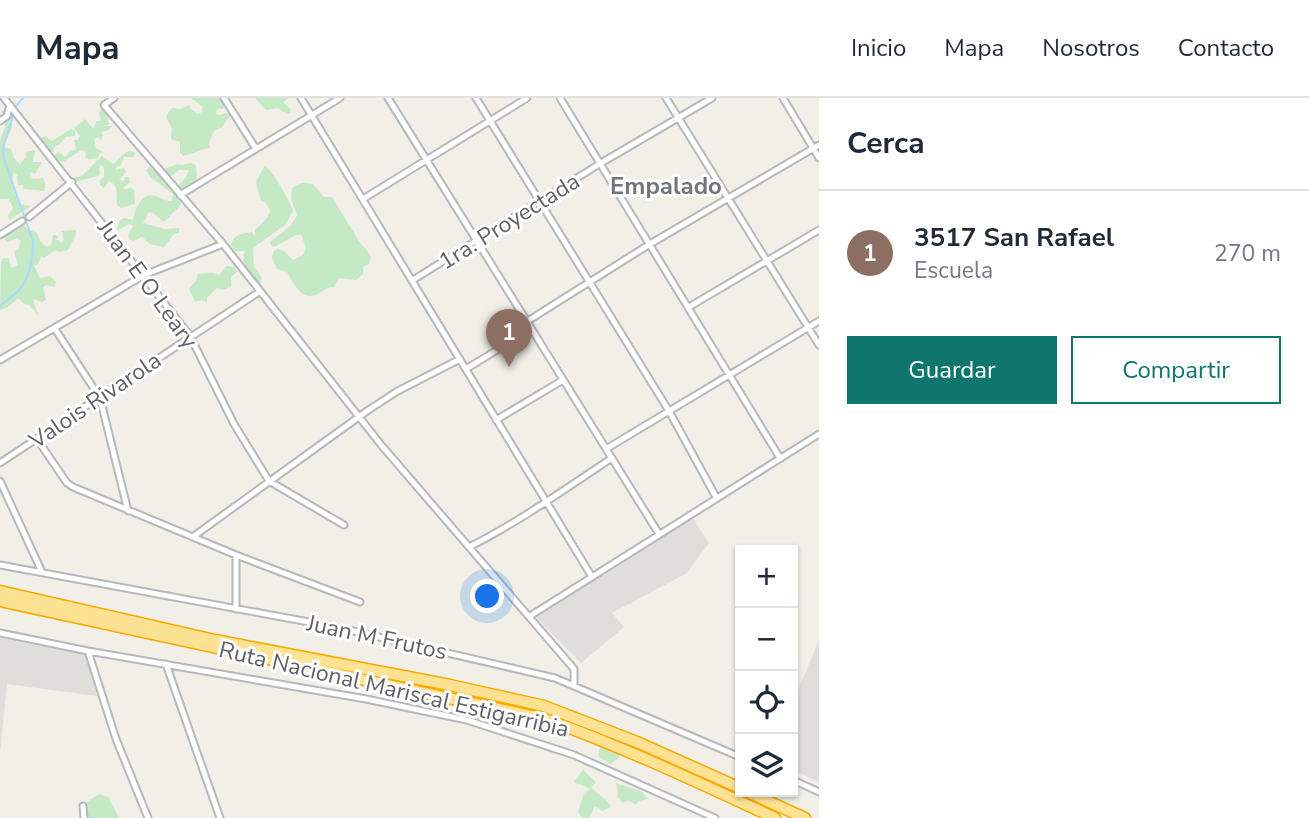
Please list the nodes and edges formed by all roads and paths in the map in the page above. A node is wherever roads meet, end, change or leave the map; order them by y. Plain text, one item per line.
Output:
1 (4, 98) edge
2 (114, 98) edge
3 (224, 98) edge
4 (301, 98) edge
5 (340, 98) edge
6 (388, 98) edge
7 (476, 98) edge
8 (527, 98) edge
9 (560, 98) edge
10 (666, 98) edge
11 (712, 98) edge
12 (783, 98) edge
13 (13, 108) junction
14 (312, 115) junction
15 (678, 118) junction
16 (0, 121) edge
17 (489, 121) junction
18 (816, 147) edge
19 (256, 149) junction
20 (819, 158) edge
21 (426, 159) junction
22 (601, 163) junction
23 (72, 182) junction
24 (180, 195) junction
25 (363, 199) junction
26 (727, 199) junction
27 (541, 202) junction
28 (29, 217) dead end
29 (22, 221) dead end
30 (819, 230) edge
31 (0, 235) edge
32 (478, 242) junction
33 (223, 244) junction
34 (650, 244) junction
35 (766, 262) junction
36 (144, 275) junction
37 (413, 280) junction
38 (589, 284) junction
39 (259, 292) junction
40 (689, 307) junction
41 (819, 321) edge
42 (526, 322) junction
43 (808, 327) junction
44 (55, 329) junction
45 (531, 329) junction
46 (190, 337) junction
47 (819, 345) edge
48 (460, 359) junction
49 (0, 360) edge
50 (466, 369) junction
51 (730, 375) junction
52 (563, 380) junction
53 (100, 398) junction
54 (669, 411) junction
55 (359, 418) junction
56 (496, 419) junction
57 (819, 434) edge
58 (37, 439) junction
59 (607, 449) junction
60 (612, 458) junction
61 (779, 458) junction
62 (0, 463) edge
63 (0, 481) edge
64 (269, 481) junction
65 (716, 497) junction
66 (547, 502) junction
67 (128, 510) junction
68 (344, 525) dead end
69 (659, 534) junction
70 (194, 536) junction
71 (469, 547) junction
72 (236, 555) junction
73 (0, 565) edge
74 (42, 572) junction
75 (592, 577) junction
76 (0, 591) edge
77 (0, 601) edge
78 (360, 602) dead end
79 (236, 610) junction
80 (530, 616) junction
81 (0, 633) edge
82 (88, 651) junction
83 (166, 664) junction
84 (574, 685) junction
85 (735, 755) edge
86 (798, 782) edge
87 (735, 786) edge
88 (819, 792) edge
89 (759, 797) edge
90 (83, 806) dead end
91 (83, 818) edge
92 (148, 818) edge
93 (220, 818) edge
94 (715, 818) edge
95 (775, 818) edge
96 (805, 818) edge

1 - 13 street, Juan E O Leary
2 - 24 street
3 - 19 street
4 - 14 street
5 - 14 street
6 - 21 street
7 - 17 street
8 - 17 street
9 - 22 street
10 - 15 street
11 - 15 street, 1ra. Proyectada
12 - 18 street
13 - 16 street
13 - 23 street, Juan E O Leary
14 - 19 street
14 - 25 street
15 - 22 street, 1ra. Proyectada
15 - 26 street
17 - 21 street
17 - 27 street
18 - 20 street
18 - 26 street
19 - 24 street
21 - 25 street
21 - 32 street
22 - 27 street, 1ra. Proyectada
22 - 34 street
23 - 28 street
23 - 36 street, Juan E O Leary
24 - 33 street
25 - 37 street
26 - 34 street
26 - 35 street
27 - 32 street, 1ra. Proyectada
27 - 38 street
29 - 31 street
30 - 35 street
32 - 37 street, 1ra. Proyectada
32 - 42 street
33 - 36 street
33 - 39 street
34 - 38 street
34 - 40 street
35 - 40 street
35 - 43 street
36 - 44 street
36 - 46 street, Juan E O Leary
37 - 48 street
38 - 42 street
38 - 54 street
39 - 46 street, Valois Rivarola
39 - 55 street
40 - 51 street
41 - 43 street
42 - 45 street
43 - 47 street
43 - 51 street
44 - 49 street
44 - 53 street
45 - 50 street
45 - 52 street
46 - 53 street, Valois Rivarola
46 - 64 street, Juan E O Leary
48 - 50 street
48 - 55 street
50 - 56 street
51 - 54 street
51 - 61 street
52 - 56 street
52 - 59 street
53 - 58 street, Valois Rivarola
53 - 67 street
54 - 59 street
54 - 65 street
55 - 64 street
55 - 71 street
56 - 66 street
57 - 61 street
58 - 62 street, Valois Rivarola
58 - 67 street
59 - 60 street
60 - 66 street
60 - 69 street
61 - 65 street
63 - 74 street
64 - 68 street, Juan E O Leary
64 - 70 street
65 - 69 street
66 - 71 street
66 - 75 street
67 - 70 street
69 - 75 street
70 - 72 street
71 - 80 street
72 - 78 street
72 - 79 street
73 - 74 street, Juan M Frutos
74 - 79 street, Juan M Frutos
75 - 80 street
76 - 87 highway, Ruta Nacional Mariscal Estigarribia
77 - 95 highway, Ruta Nacional Mariscal Estigarribia
79 - 84 street, Juan M Frutos
80 - 84 street
81 - 82 street
82 - 83 street
82 - 92 street
83 - 93 street
83 - 94 street
84 - 85 street, Juan M Frutos
86 - 88 street
89 - 96 highway
90 - 91 street

